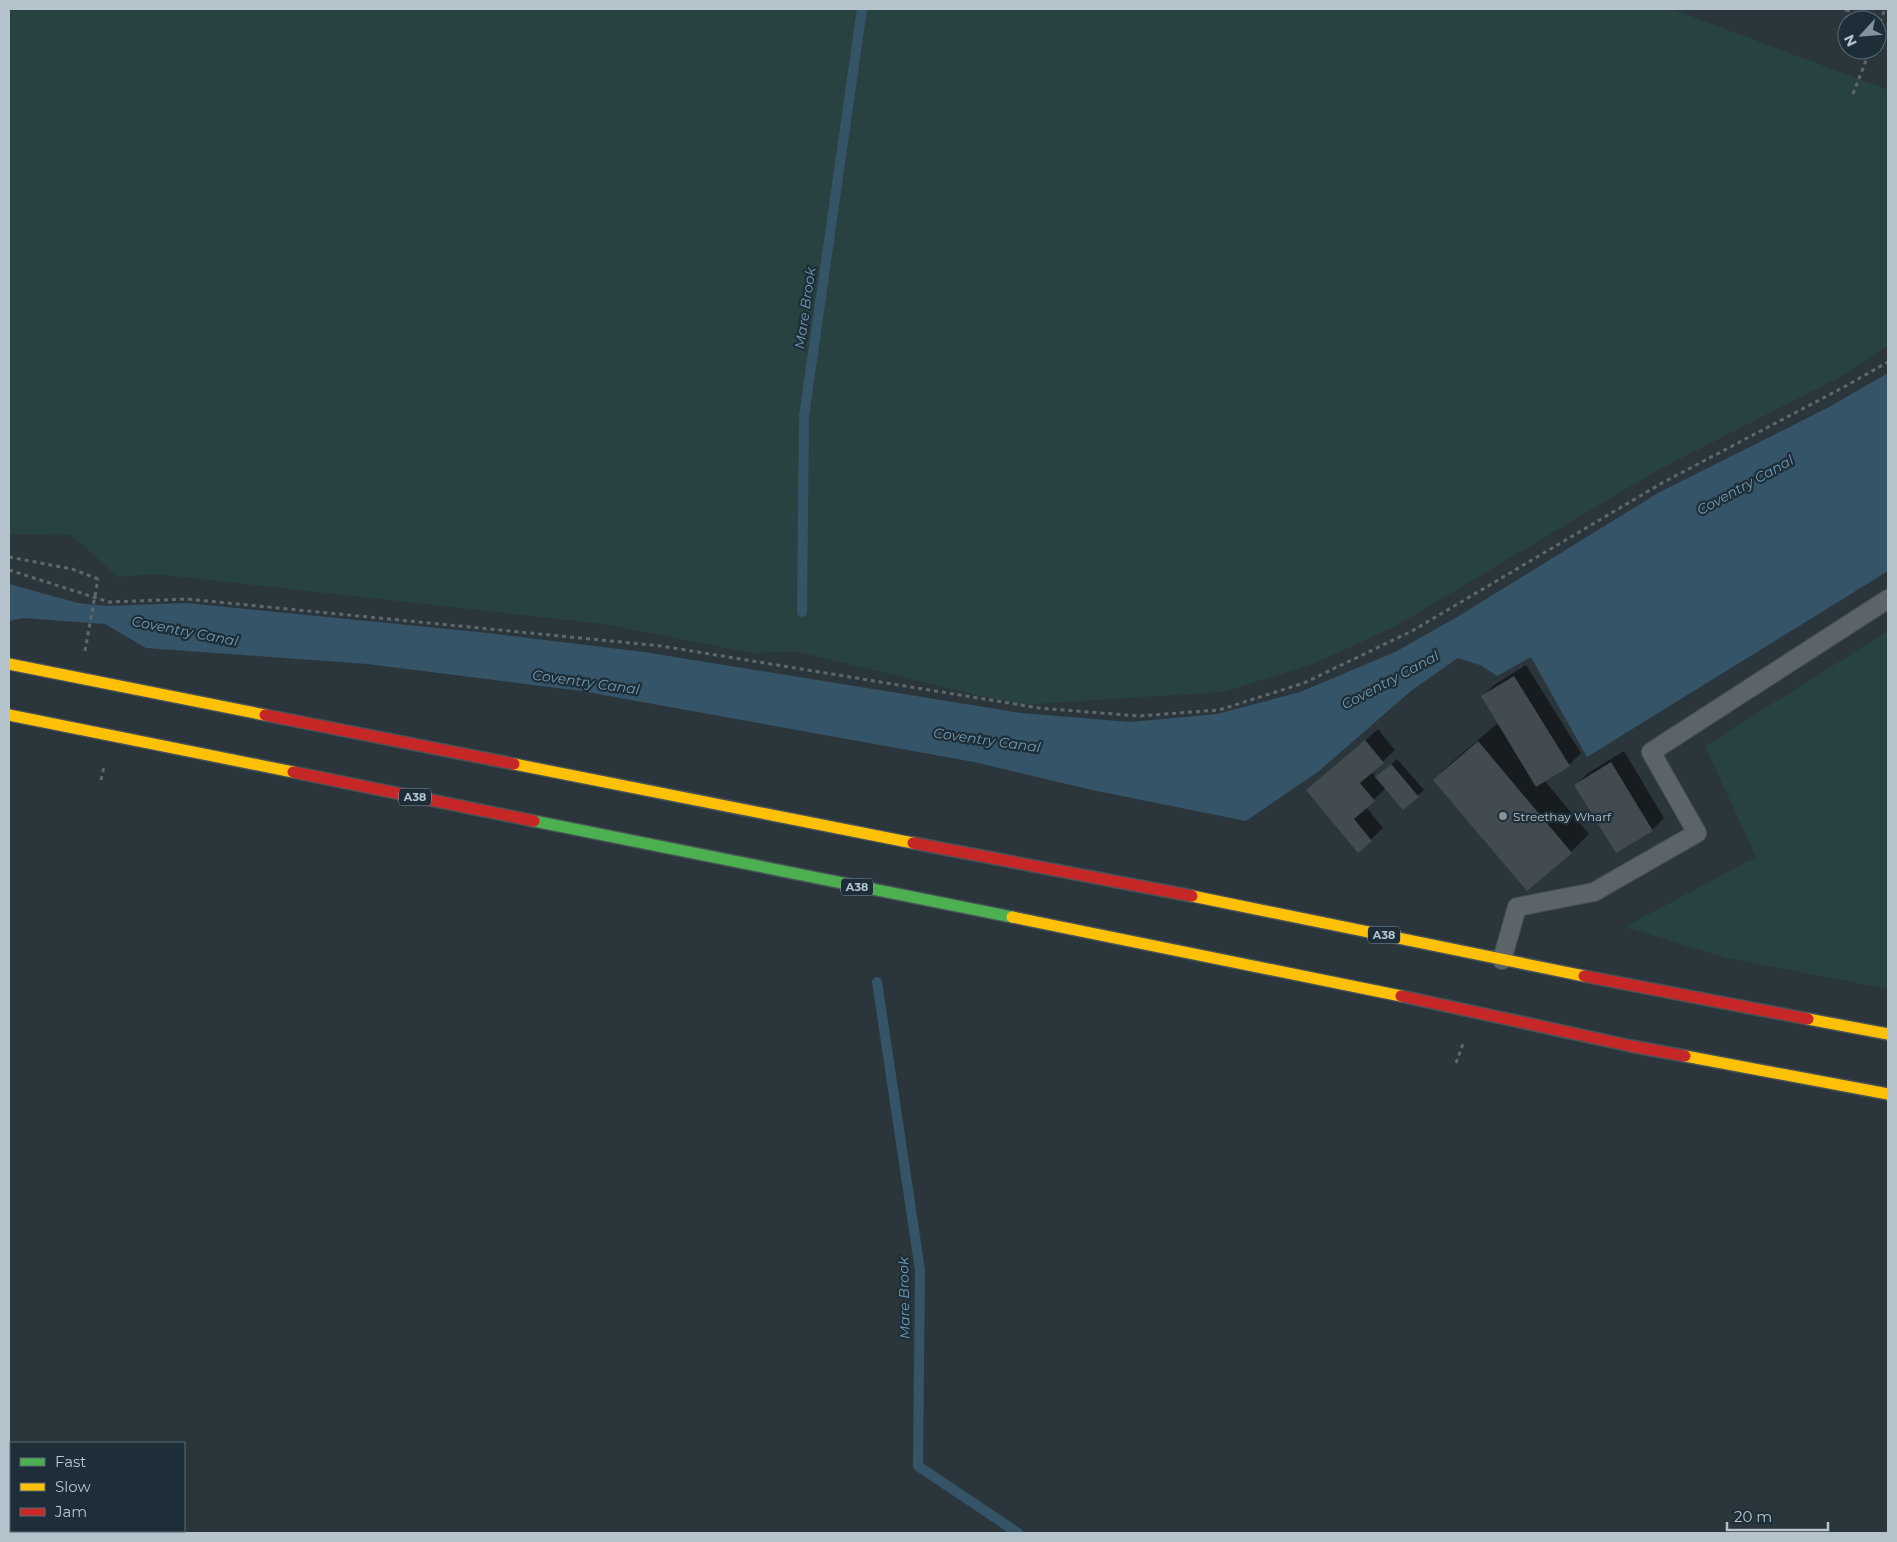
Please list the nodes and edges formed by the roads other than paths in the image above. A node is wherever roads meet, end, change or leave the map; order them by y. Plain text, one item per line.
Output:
1 (1888, 599) edge
2 (9, 664) edge
3 (9, 715) edge
4 (1502, 960) junction
5 (1888, 1034) edge
6 (1888, 1094) edge

1 - 4 lane
2 - 4 highway, A38
3 - 6 highway, A38
4 - 5 highway, A38

